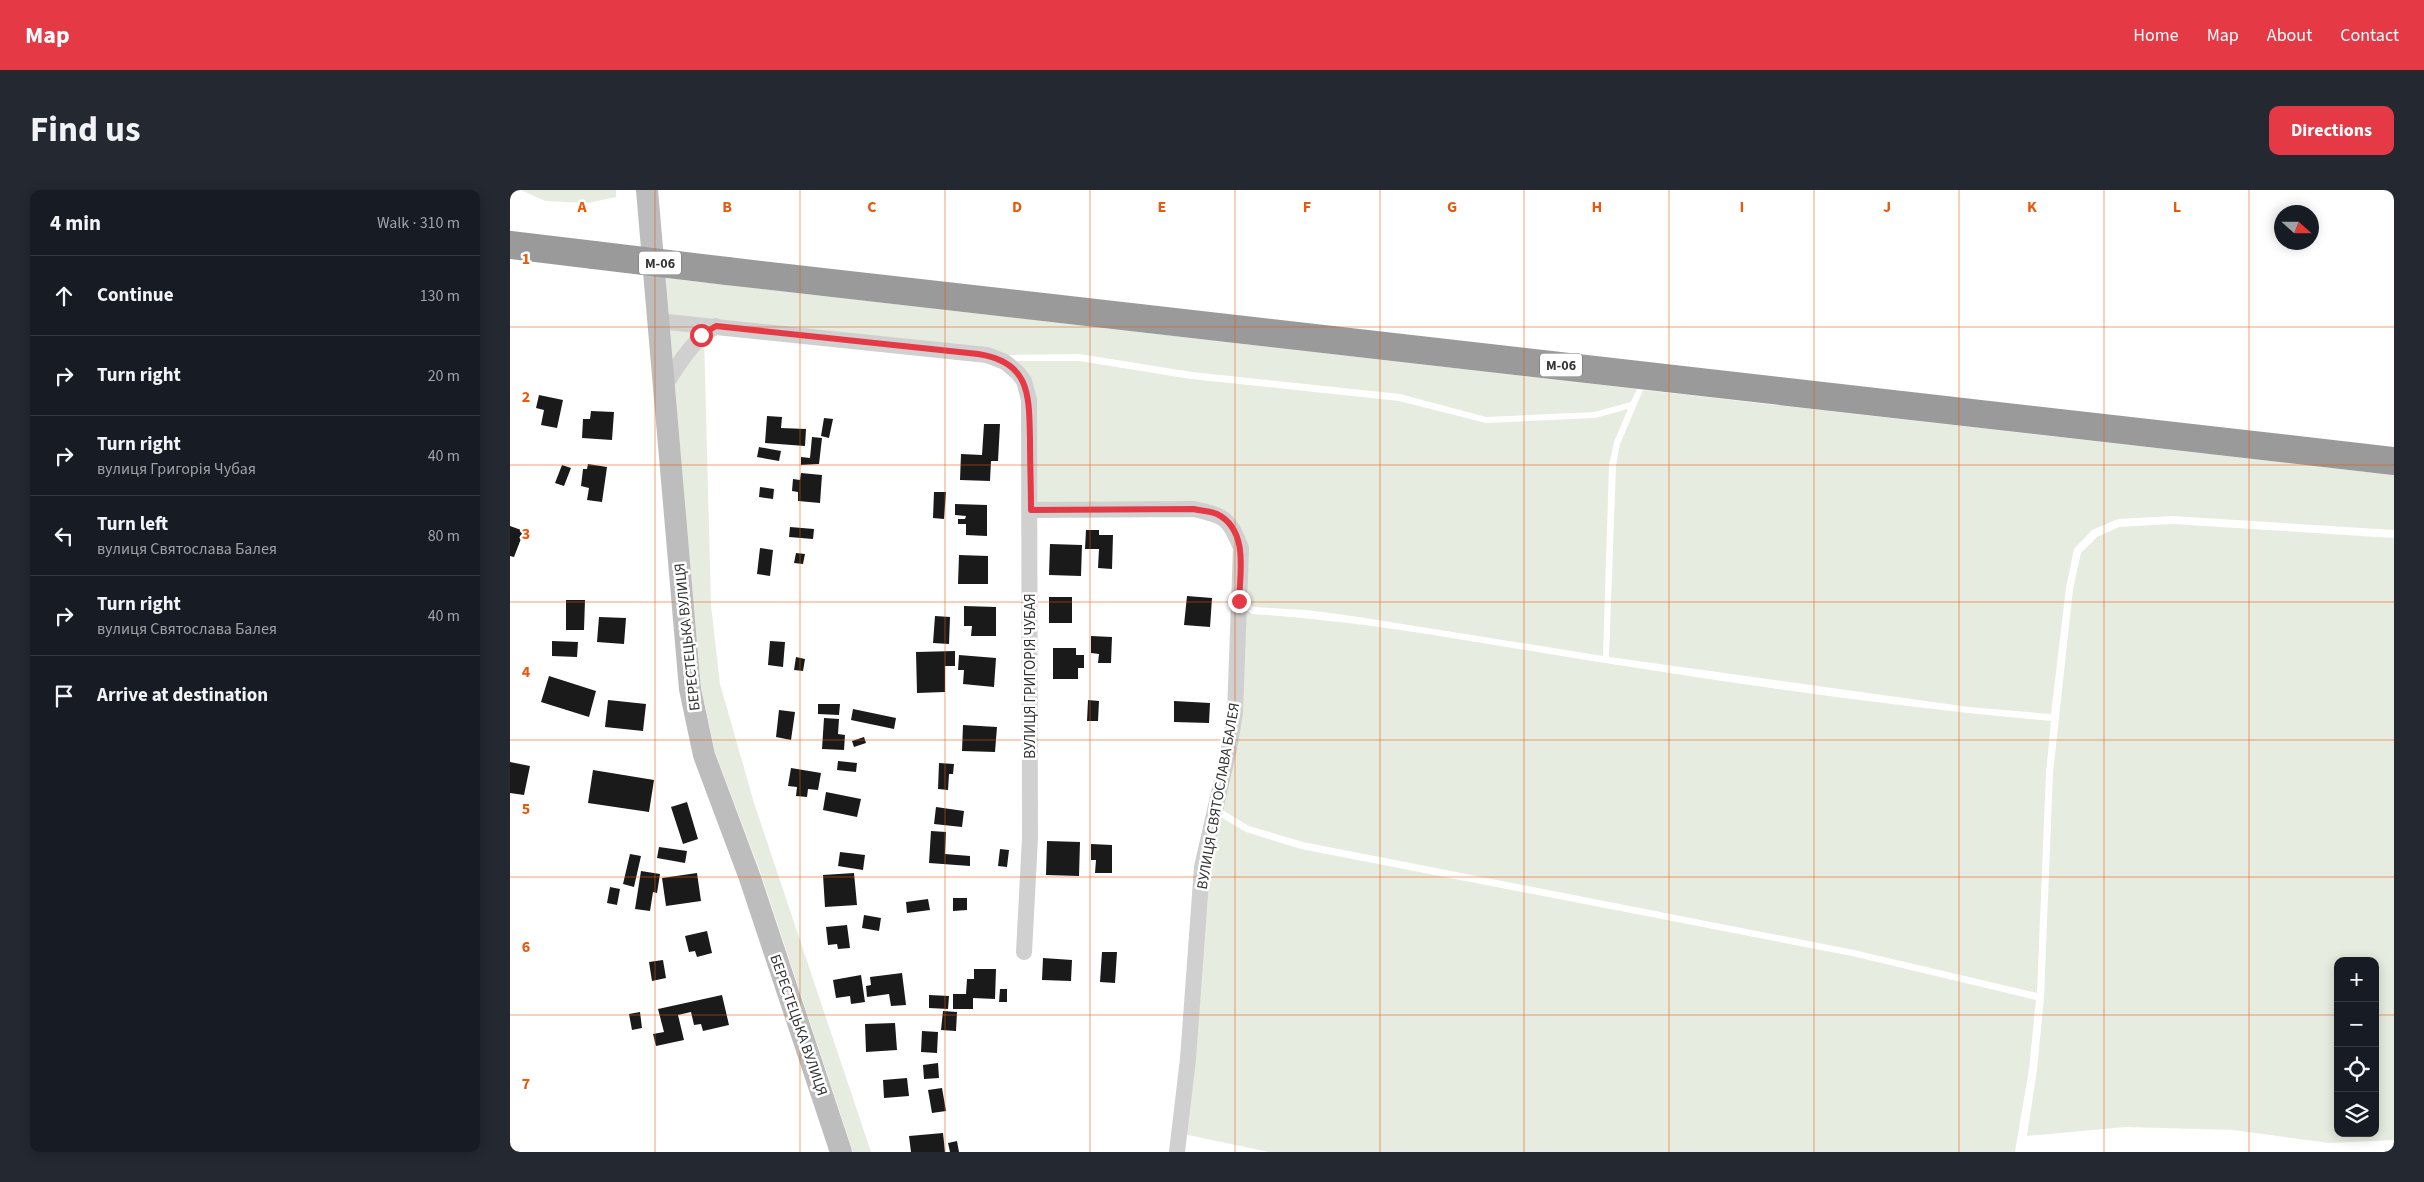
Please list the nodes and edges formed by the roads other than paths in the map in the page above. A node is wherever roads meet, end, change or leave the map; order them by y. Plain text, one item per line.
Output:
1 (646, 190) edge
2 (510, 245) edge
3 (658, 321) junction
4 (716, 326) junction
5 (664, 387) junction
6 (2394, 461) edge
7 (1031, 510) junction
8 (1024, 952) dead end
9 (841, 1152) edge
10 (1177, 1152) edge

1 - 3 main road, БЕРЕСТЕЦЬКА ВУЛИЦЯ
2 - 6 highway, М-06, bridge
3 - 4 street
3 - 5 main road, БЕРЕСТЕЦЬКА ВУЛИЦЯ
4 - 5 street
4 - 7 street, ВУЛИЦЯ ГРИГОРІЯ ЧУБАЯ
5 - 9 main road, БЕРЕСТЕЦЬКА ВУЛИЦЯ
7 - 8 street, ВУЛИЦЯ ГРИГОРІЯ ЧУБАЯ
7 - 10 street, ВУЛИЦЯ СВЯТОСЛАВА БАЛЕЯ

